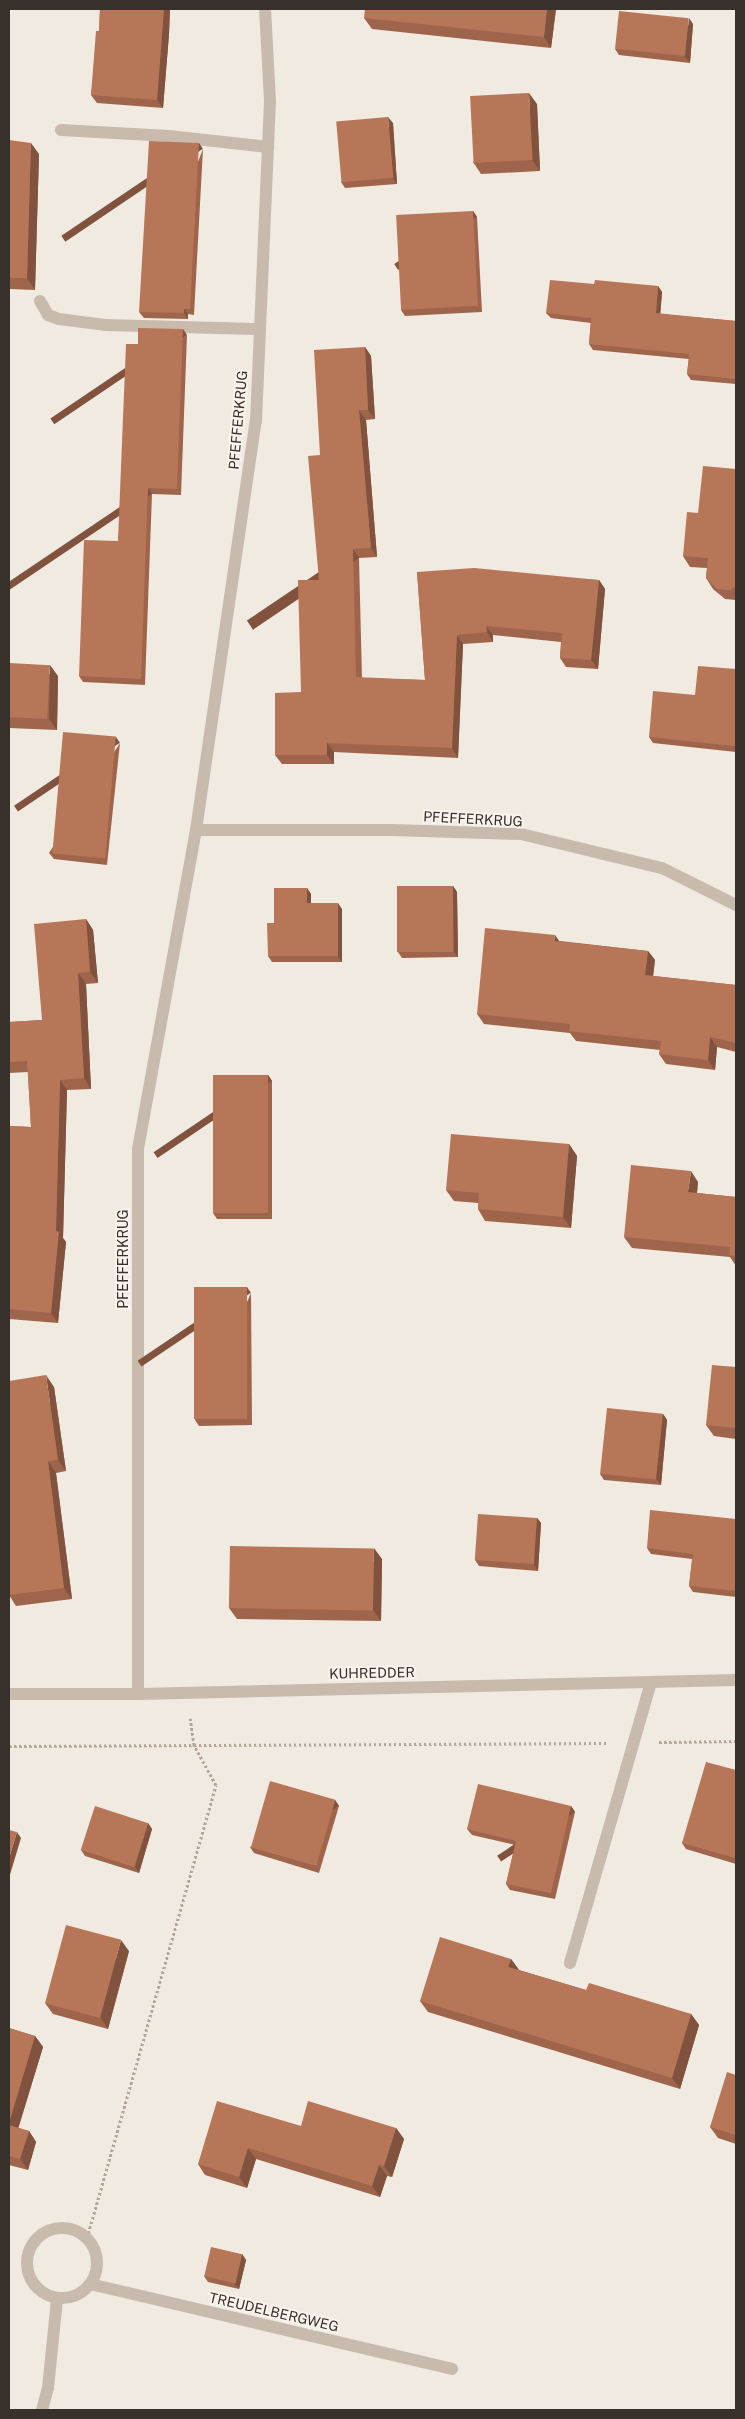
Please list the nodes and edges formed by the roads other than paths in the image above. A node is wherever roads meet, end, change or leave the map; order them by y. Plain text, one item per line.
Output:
1 (265, 9) edge
2 (60, 130) dead end
3 (268, 147) junction
4 (40, 301) dead end
5 (260, 330) junction
6 (196, 830) junction
7 (736, 905) edge
8 (736, 1680) edge
9 (651, 1682) junction
10 (9, 1694) edge
11 (138, 1694) junction
12 (570, 1962) dead end
13 (90, 2284) junction
14 (57, 2298) junction
15 (452, 2369) dead end
16 (42, 2410) edge

1 - 3 street, PFEFFERKRUG
2 - 3 street
3 - 5 street, PFEFFERKRUG
4 - 5 street
5 - 6 street, PFEFFERKRUG
6 - 7 street, PFEFFERKRUG
6 - 11 street, PFEFFERKRUG
8 - 9 street, KUHREDDER
9 - 11 street, KUHREDDER
9 - 12 street
10 - 11 street, KUHREDDER
13 - 14 street
13 - 14 street
13 - 15 street, TREUDELBERGWEG
14 - 16 street

